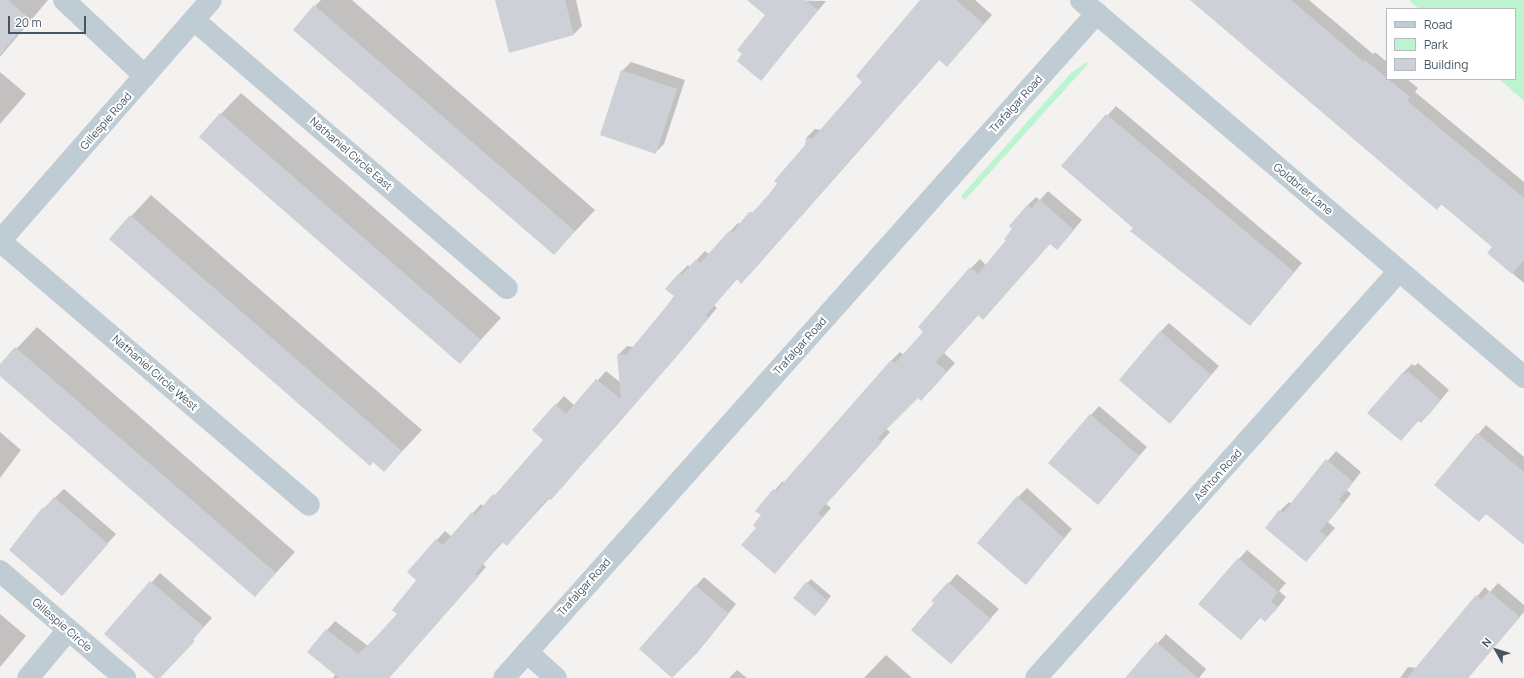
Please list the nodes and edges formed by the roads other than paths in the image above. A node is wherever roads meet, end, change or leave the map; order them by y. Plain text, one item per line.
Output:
1 (64, 0) edge
2 (211, 0) edge
3 (1089, 7) edge
4 (194, 20) junction
5 (145, 76) junction
6 (0, 241) edge
7 (1399, 271) junction
8 (507, 288) dead end
9 (1524, 377) edge
10 (310, 506) dead end
11 (0, 570) edge
12 (68, 630) junction
13 (527, 652) junction
14 (28, 678) edge
15 (125, 678) edge
16 (504, 678) edge
17 (556, 678) edge
18 (1036, 678) edge

1 - 5 street
2 - 4 street, Gillespie Road
3 - 7 street, Goldbrier Lane
3 - 13 street, Trafalgar Road
4 - 5 street, Gillespie Road
4 - 8 street, Nathaniel Circle East
5 - 6 street, Gillespie Road
6 - 10 street, Nathaniel Circle West
7 - 9 street, Goldbrier Lane
7 - 18 street, Ashton Road
11 - 12 street, Gillespie Circle
12 - 14 street
12 - 15 street, Gillespie Circle
13 - 16 street, Trafalgar Road
13 - 17 street

